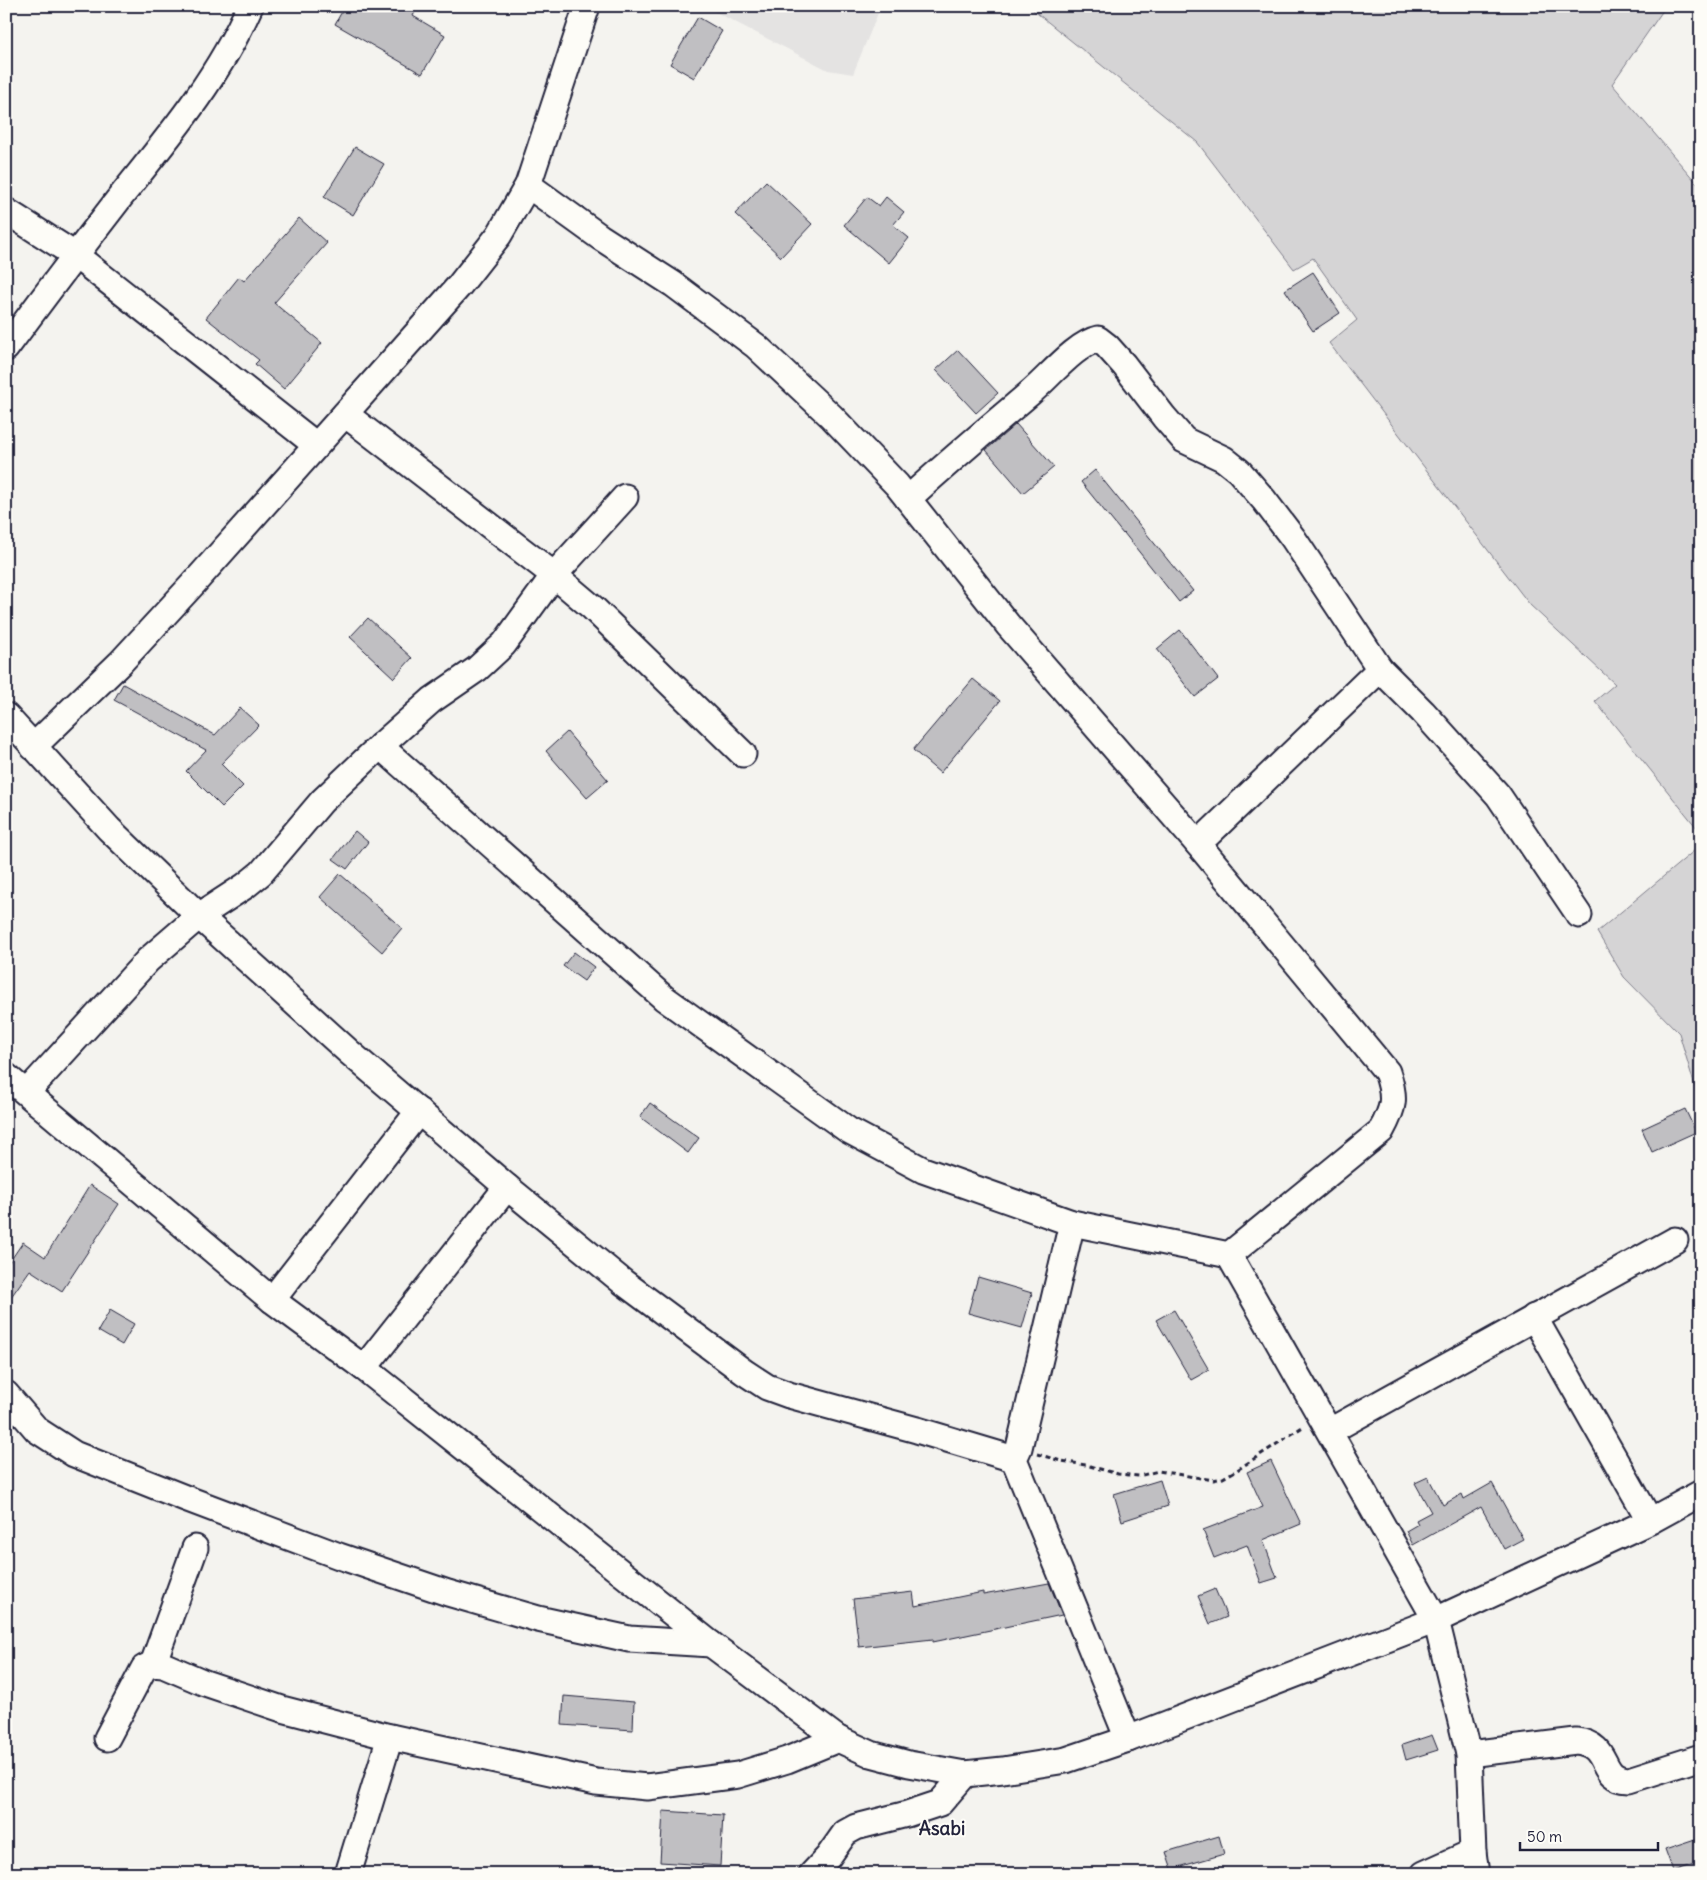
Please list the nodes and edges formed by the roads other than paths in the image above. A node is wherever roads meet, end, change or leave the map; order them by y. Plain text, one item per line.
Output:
1 (250, 6) edge
2 (587, 6) edge
3 (528, 185) junction
4 (6, 211) edge
5 (75, 255) junction
6 (6, 348) edge
7 (345, 414) junction
8 (316, 445) junction
9 (625, 497) dead end
10 (908, 499) junction
11 (554, 576) junction
12 (1380, 669) junction
13 (6, 716) edge
14 (380, 746) junction
15 (33, 747) junction
16 (743, 754) dead end
17 (1198, 844) junction
18 (1579, 915) dead end
19 (199, 916) junction
20 (6, 1076) edge
21 (27, 1092) junction
22 (419, 1111) junction
23 (507, 1187) junction
24 (1072, 1223) junction
25 (1675, 1240) dead end
26 (1229, 1255) junction
27 (272, 1300) junction
28 (1534, 1317) junction
29 (364, 1368) junction
30 (6, 1394) edge
31 (1324, 1424) junction
32 (1016, 1454) junction
33 (1701, 1493) edge
34 (1650, 1521) junction
35 (195, 1548) dead end
36 (1436, 1620) junction
37 (711, 1644) junction
38 (153, 1664) junction
39 (107, 1738) dead end
40 (390, 1738) junction
41 (838, 1739) junction
42 (1128, 1739) junction
43 (1470, 1754) junction
44 (1701, 1757) edge
45 (965, 1774) junction
46 (1475, 1863) edge
47 (348, 1874) edge
48 (812, 1874) edge
49 (1424, 1874) edge

1 - 5 street
2 - 3 street
3 - 7 street
3 - 10 street
4 - 5 street
5 - 6 street
5 - 8 street
7 - 8 street
7 - 11 street
8 - 15 street
9 - 11 street
10 - 12 street
10 - 17 street
11 - 14 street
11 - 16 street
12 - 17 street
12 - 18 street
13 - 15 street
14 - 19 street
14 - 24 street
15 - 19 street
17 - 26 street
19 - 21 street
19 - 22 street
20 - 21 street
21 - 27 street
22 - 23 street
22 - 27 street
23 - 29 street
23 - 32 street
24 - 26 street
24 - 32 street
25 - 28 street
26 - 31 street
27 - 29 street
28 - 31 street
28 - 34 street
29 - 37 street
30 - 37 street
31 - 36 street
32 - 42 street
33 - 34 street
34 - 36 street
35 - 38 street
36 - 42 street
36 - 43 street
37 - 41 street
38 - 39 street
38 - 40 street
40 - 41 street
40 - 47 street
41 - 45 street
42 - 45 street
43 - 44 street
43 - 46 street
45 - 48 street
46 - 49 street

